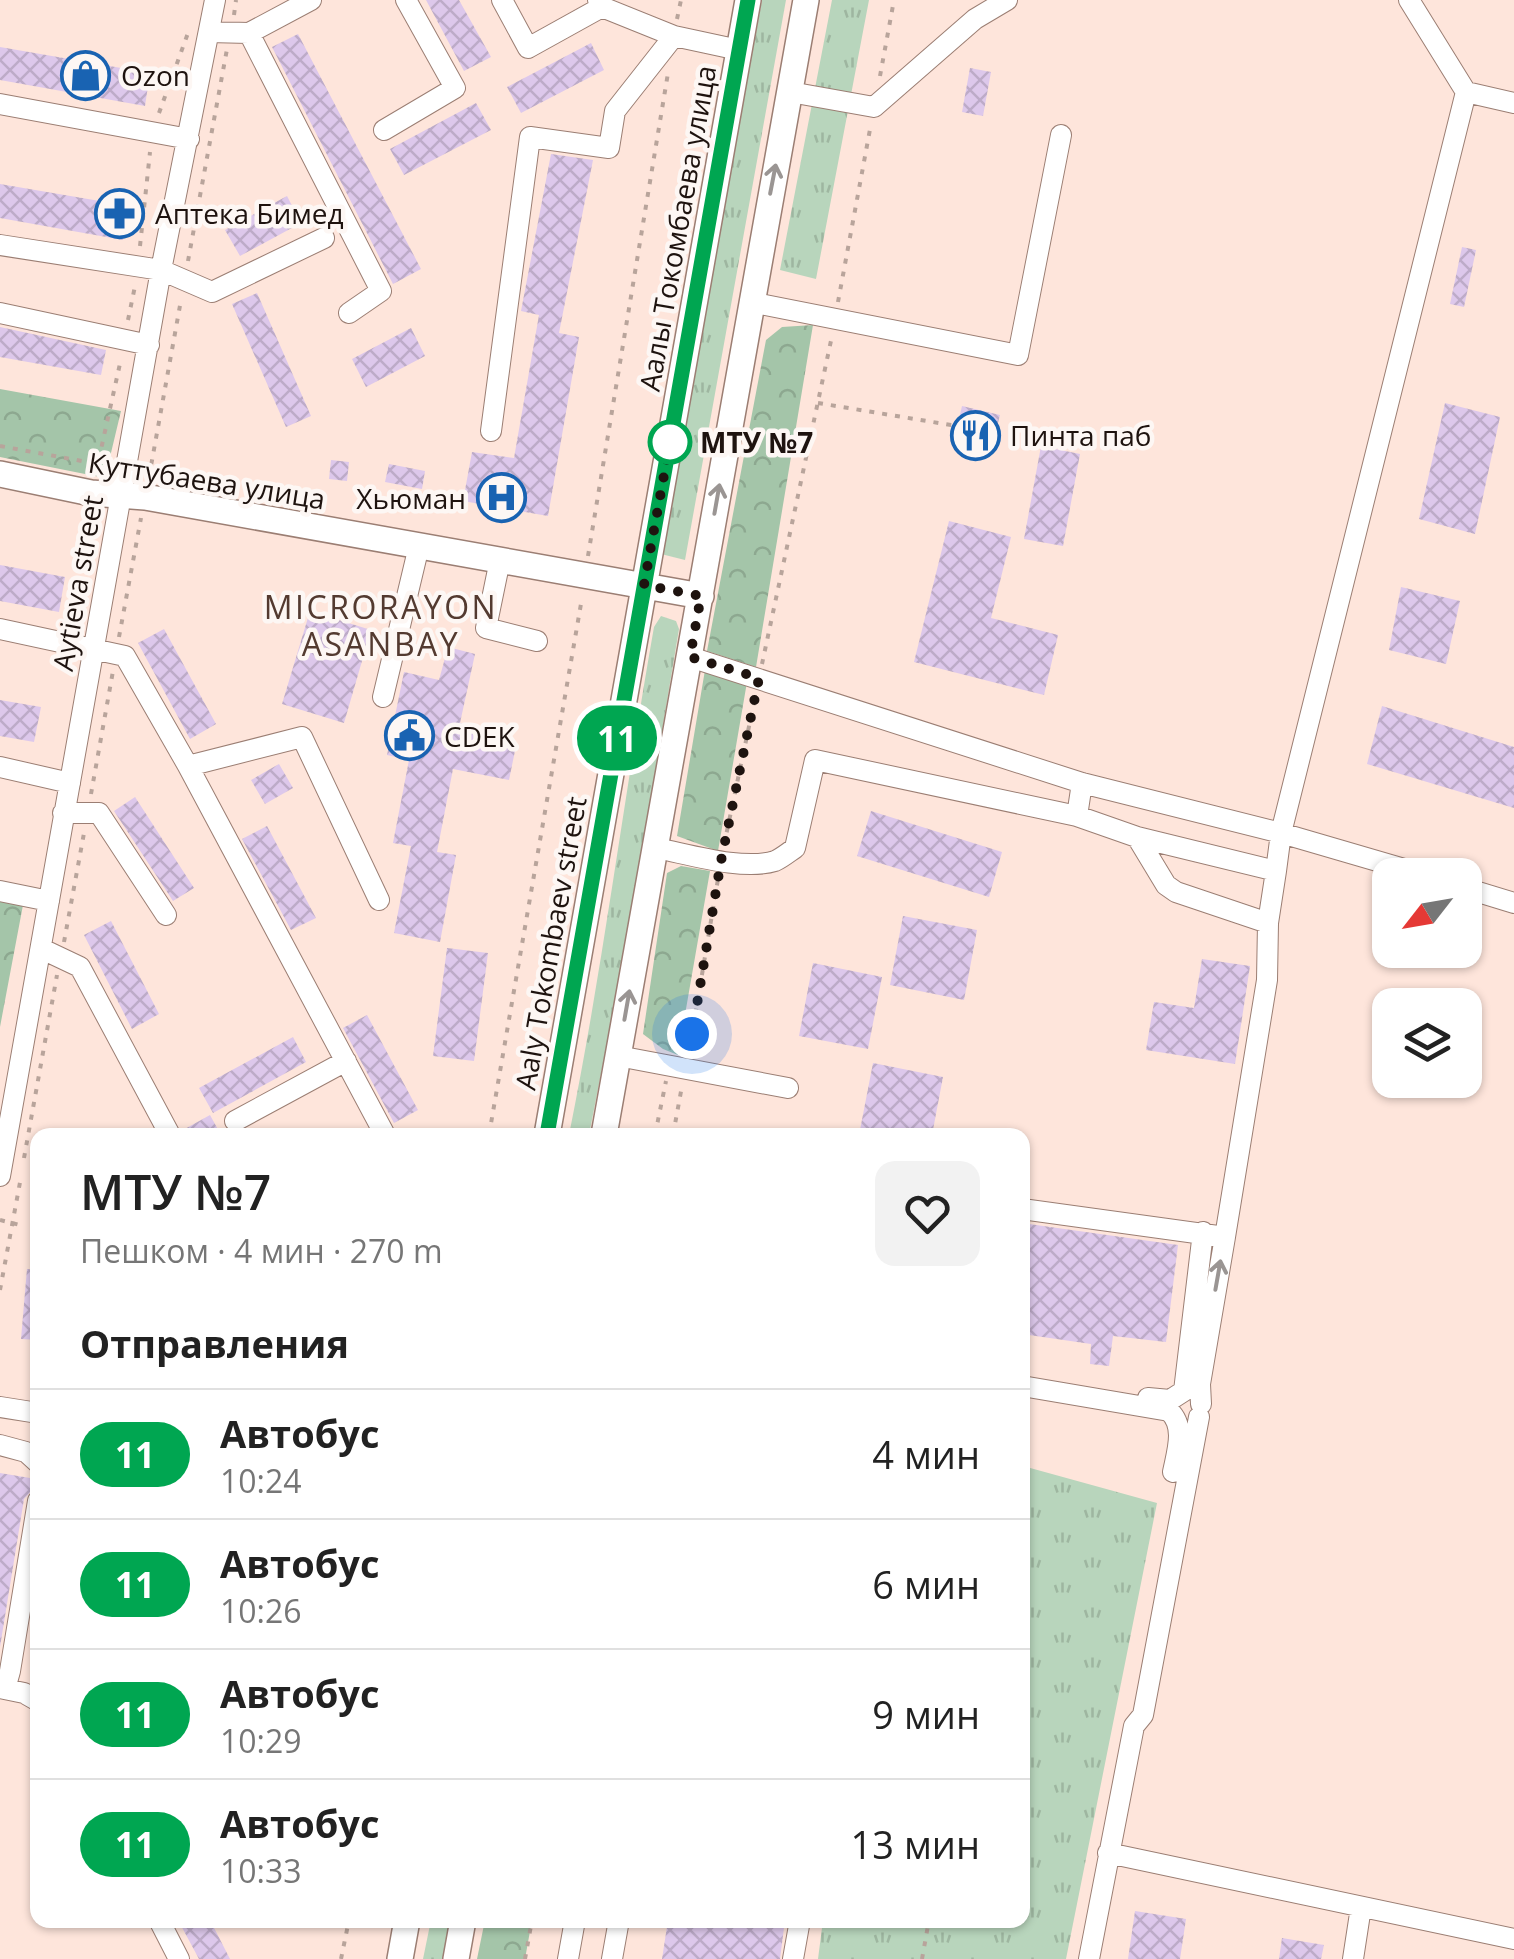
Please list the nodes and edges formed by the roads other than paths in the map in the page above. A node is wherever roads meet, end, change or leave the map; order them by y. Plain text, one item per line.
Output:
1 (310, 0) edge
2 (406, 0) edge
3 (502, 0) edge
4 (748, 0) edge
5 (806, 0) edge
6 (1007, 0) edge
7 (1408, 0) edge
8 (206, 1) edge
9 (600, 4) edge
10 (976, 10) edge
11 (230, 33) junction
12 (674, 36) junction
13 (739, 50) junction
14 (790, 92) junction
15 (1466, 92) junction
16 (1514, 102) edge
17 (0, 104) edge
18 (384, 130) dead end
19 (1061, 135) dead end
20 (189, 138) junction
21 (324, 238) dead end
22 (0, 245) edge
23 (161, 270) junction
24 (750, 302) junction
25 (0, 313) edge
26 (349, 313) dead end
27 (149, 345) junction
28 (491, 431) dead end
29 (0, 474) edge
30 (120, 496) junction
31 (419, 546) junction
32 (500, 560) junction
33 (644, 585) junction
34 (701, 596) junction
35 (0, 629) edge
36 (537, 641) dead end
37 (93, 648) junction
38 (690, 657) junction
39 (384, 697) dead end
40 (188, 766) junction
41 (0, 767) edge
42 (70, 783) junction
43 (1082, 783) junction
44 (63, 813) junction
45 (1078, 816) junction
46 (1280, 833) junction
47 (1137, 837) junction
48 (656, 848) junction
49 (1372, 860) edge
50 (1276, 871) junction
51 (0, 890) edge
52 (1482, 894) edge
53 (379, 900) dead end
54 (50, 901) junction
55 (1514, 904) edge
56 (166, 915) dead end
57 (1268, 923) junction
58 (51, 954) junction
59 (618, 1056) junction
60 (346, 1060) junction
61 (788, 1088) dead end
62 (235, 1121) dead end
63 (166, 1128) edge
64 (381, 1128) edge
65 (547, 1128) edge
66 (605, 1128) edge
67 (0, 1176) edge
68 (1030, 1211) edge
69 (1203, 1232) junction
70 (1225, 1236) junction
71 (1030, 1378) edge
72 (1030, 1387) edge
73 (1178, 1406) junction
74 (0, 1407) edge
75 (30, 1411) edge
76 (1200, 1411) junction
77 (0, 1445) edge
78 (30, 1455) edge
79 (30, 1549) edge
80 (2, 1688) edge
81 (30, 1697) edge
82 (1134, 1726) junction
83 (1108, 1853) junction
84 (1362, 1908) junction
85 (163, 1928) edge
86 (406, 1928) edge
87 (462, 1928) edge
88 (573, 1928) edge
89 (618, 1928) edge
90 (799, 1928) edge
91 (1514, 1939) edge
92 (179, 1959) edge
93 (400, 1959) edge
94 (456, 1959) edge
95 (568, 1959) edge
96 (612, 1959) edge
97 (793, 1959) edge
98 (1089, 1959) edge
99 (1353, 1959) edge

1 - 11 street
2 - 18 street
3 - 9 street
4 - 13 main road, Аалы Токомбаева улица
5 - 14 main road
6 - 10 street
7 - 15 street
8 - 11 street, Aytieva street
9 - 12 street
10 - 14 street
11 - 20 street, Aytieva street
11 - 26 street
12 - 13 street
12 - 28 street
13 - 33 main road, Аалы Токомбаева улица
24 -> 14 main road
15 - 16 street
15 - 46 street
17 - 20 street
19 - 24 street
20 - 23 street, Aytieva street
21 - 23 street
22 - 23 street
23 - 27 street, Aytieva street
34 -> 24 main road
25 - 27 street
27 - 30 street, Aytieva street
29 - 30 main road, Куттубаева улица
30 - 31 main road, Куттубаева улица
30 - 37 street, Aytieva street
31 - 32 main road, Куттубаева улица
31 - 39 street
32 - 33 main road, Куттубаева улица
32 - 36 street
33 - 34 main road, Куттубаева улица
33 - 65 main road, Aaly Tokombaev street
34 - 38 main road
35 - 37 street
37 - 40 street
37 - 42 street, Aytieva street
38 - 43 street
38 - 48 main road
40 - 53 street
40 - 60 street
41 - 42 street
42 - 44 street, Aytieva street
43 - 45 street
43 - 46 street
44 - 54 street, Aytieva street
44 - 56 street
45 - 47 street
45 - 48 street
46 - 49 street
46 - 50 street
47 - 50 street
47 - 57 street
59 -> 48 main road
50 - 57 street
51 - 54 street
52 - 55 street
54 - 58 street, Aytieva street
57 - 70 street
58 - 63 street
58 - 67 street, Aytieva street
59 - 61 street
59 - 66 main road
60 - 62 street
60 - 64 street
68 - 69 street
69 - 70 street
69 - 73 street
76 -> 70 street
71 - 73 street
72 - 73 street
73 - 76 street
73 - 82 street
74 - 75 street
76 - 82 street
77 - 78 street
79 - 80 street
80 - 81 street
82 - 83 street
83 - 84 street
83 - 98 street
84 - 91 street
84 - 99 street
85 - 92 street
86 - 93 main road
87 - 94 main road
88 - 95 street
89 - 96 street
90 - 97 street

